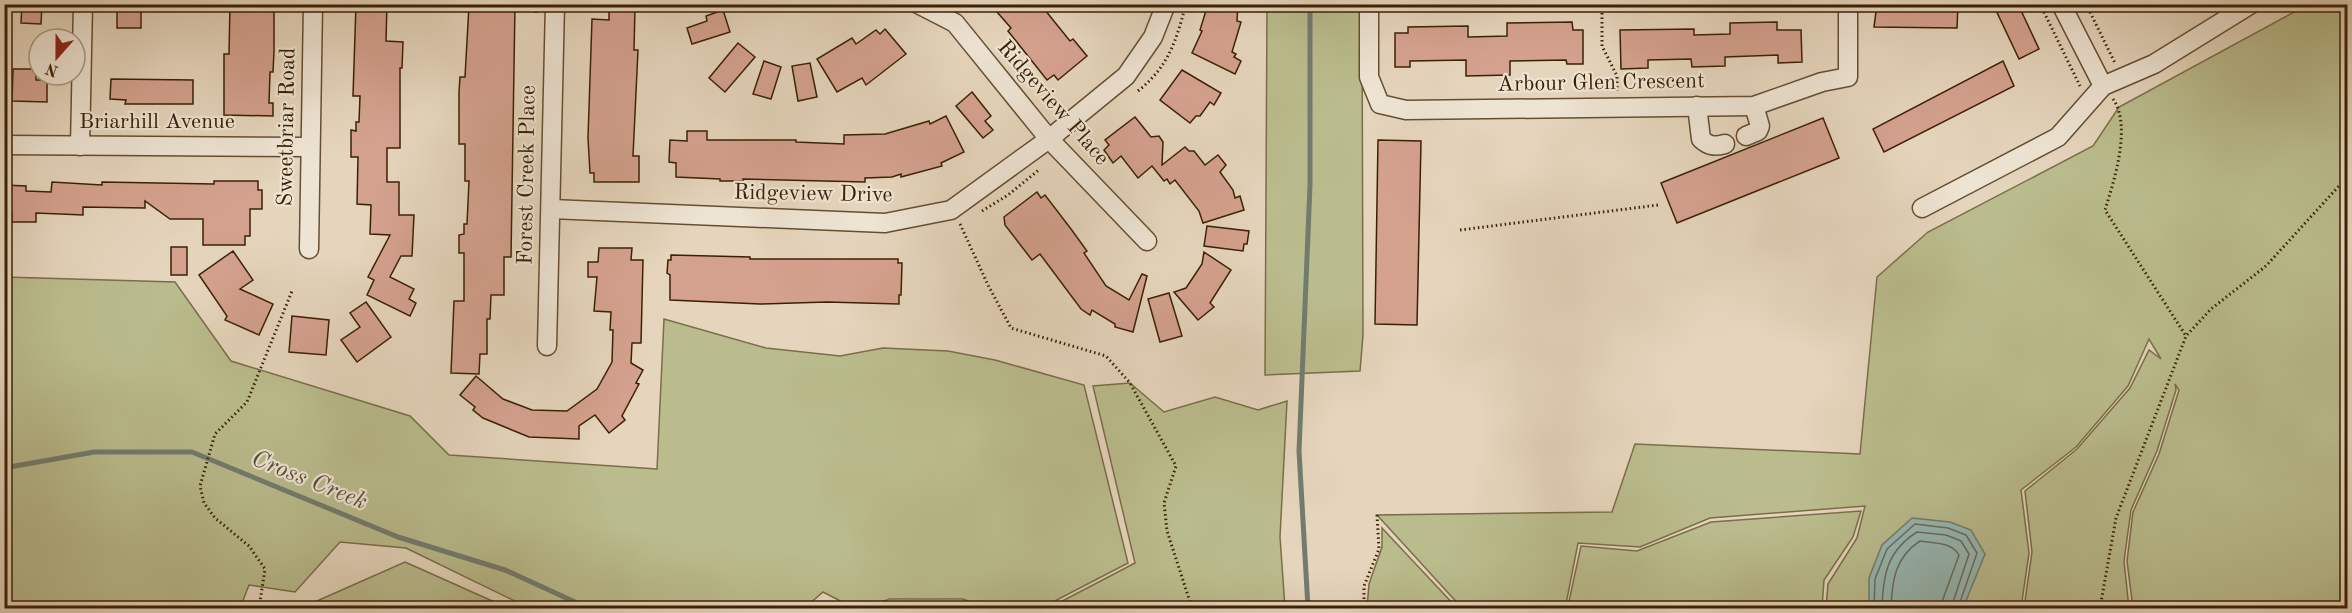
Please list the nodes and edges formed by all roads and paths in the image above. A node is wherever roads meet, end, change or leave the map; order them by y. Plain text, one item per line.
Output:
1 (83, 4) edge
2 (313, 4) edge
3 (555, 4) edge
4 (918, 4) edge
5 (1166, 4) edge
6 (1369, 4) edge
7 (1602, 4) edge
8 (1848, 4) edge
9 (2040, 4) edge
10 (2061, 4) edge
11 (2086, 4) edge
12 (2251, 4) edge
13 (2116, 64) dead end
14 (2103, 86) junction
15 (2082, 90) dead end
16 (1697, 106) junction
17 (1754, 106) junction
18 (1617, 107) junction
19 (1746, 136) dead end
20 (1049, 139) junction
21 (1725, 144) dead end
22 (4, 145) edge
23 (80, 146) junction
24 (310, 147) junction
25 (1040, 168) dead end
26 (2348, 176) edge
27 (1658, 206) dead end
28 (1922, 208) dead end
29 (551, 209) junction
30 (978, 213) dead end
31 (958, 219) dead end
32 (1460, 230) dead end
33 (1147, 241) dead end
34 (309, 249) dead end
35 (292, 291) dead end
36 (2186, 336) junction
37 (547, 346) dead end
38 (1377, 516) dead end
39 (259, 609) edge
40 (1192, 609) edge
41 (1364, 609) edge
42 (2100, 609) edge

1 - 23 street
2 - 24 street, Sweetbriar Road
3 - 29 street, Forest Creek Place
4 - 20 street, Ridgeview Place
5 - 20 street, Ridgeview Drive
6 - 18 street, Arbour Glen Crescent
7 - 18 path
8 - 17 street, Arbour Glen Crescent
9 - 15 path
10 - 14 street
11 - 13 path
12 - 14 street
14 - 28 street
14 - 36 path
16 - 17 street, Arbour Glen Crescent
16 - 18 street, Arbour Glen Crescent
16 - 21 street
17 - 19 street
20 - 29 street, Ridgeview Drive
20 - 33 street, Ridgeview Place
22 - 23 street, Briarhill Avenue
23 - 24 street, Briarhill Avenue
24 - 34 street, Sweetbriar Road
25 - 30 path
26 - 36 path
27 - 32 path
29 - 37 street, Forest Creek Place
31 - 40 path
35 - 39 path
36 - 42 path
38 - 41 path

